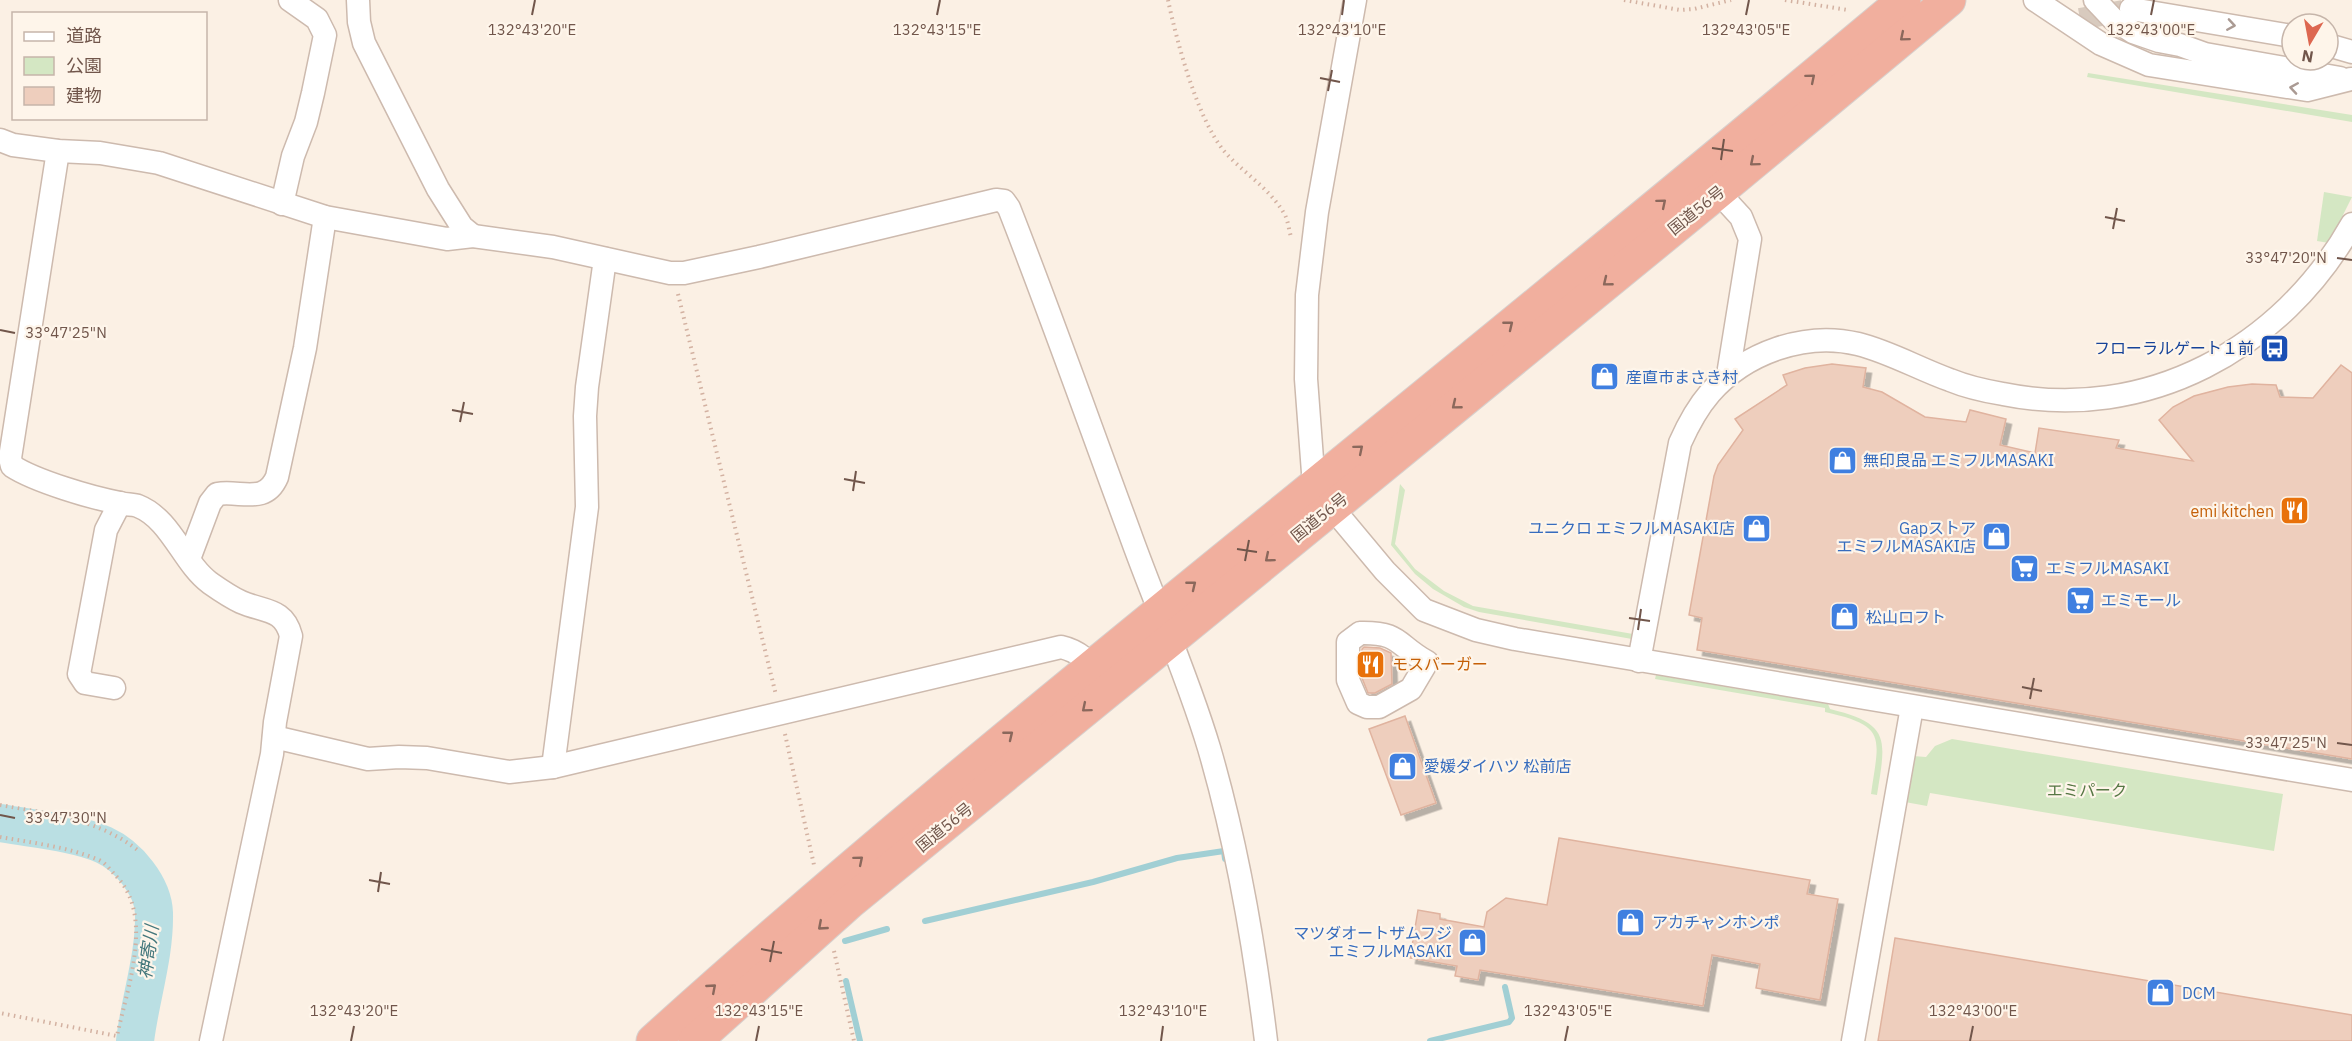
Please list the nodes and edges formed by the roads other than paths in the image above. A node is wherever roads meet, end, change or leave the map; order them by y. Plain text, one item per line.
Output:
1 (290, 0) edge
2 (358, 0) edge
3 (1355, 0) edge
4 (1904, 0) edge
5 (1949, 0) edge
6 (2034, 0) edge
7 (2095, 0) edge
8 (2131, 9) tunnel mouth
9 (2280, 34) edge
10 (2280, 44) edge
11 (2180, 45) junction
12 (2230, 45) junction
13 (2280, 55) edge
14 (2352, 79) edge
15 (0, 140) edge
16 (58, 151) junction
17 (1718, 192) junction
18 (282, 204) junction
19 (325, 217) junction
20 (2352, 224) edge
21 (473, 236) junction
22 (605, 258) junction
23 (1728, 375) junction
24 (1322, 497) junction
25 (120, 503) junction
26 (189, 559) junction
27 (1165, 625) junction
28 (1640, 661) junction
29 (1102, 677) junction
30 (114, 688) dead end
31 (1912, 707) junction
32 (274, 736) junction
33 (553, 767) junction
34 (2352, 780) edge
35 (824, 908) junction
36 (211, 1041) edge
37 (653, 1041) edge
38 (695, 1041) edge
39 (1266, 1041) edge
40 (1853, 1041) edge

1 - 18 street
2 - 21 street
3 - 24 street
24 -> 4 highway, 国道56号
5 -> 17 highway, 国道56号
14 -> 6 street
7 - 11 street
8 -> 9 street
10 - 12 street
11 - 12 street
11 - 14 street
12 - 13 street
15 - 16 street
16 - 18 street
16 - 25 street
17 - 23 street
17 -> 24 highway, 国道56号
18 - 19 street
19 - 21 street
19 - 26 street
20 - 23 street
21 - 22 street
22 - 27 street
22 - 33 street
23 - 28 street
24 - 27 highway, 国道56号
24 - 28 street
25 - 26 street
25 - 30 street
26 - 32 street
27 - 29 highway, 国道56号
27 - 39 street
28 - 31 street
29 - 33 street
29 - 35 highway, 国道56号
31 - 34 street
31 - 40 street
32 - 33 street
32 - 36 street
37 -> 35 highway, 国道56号
35 -> 38 highway, 国道56号

